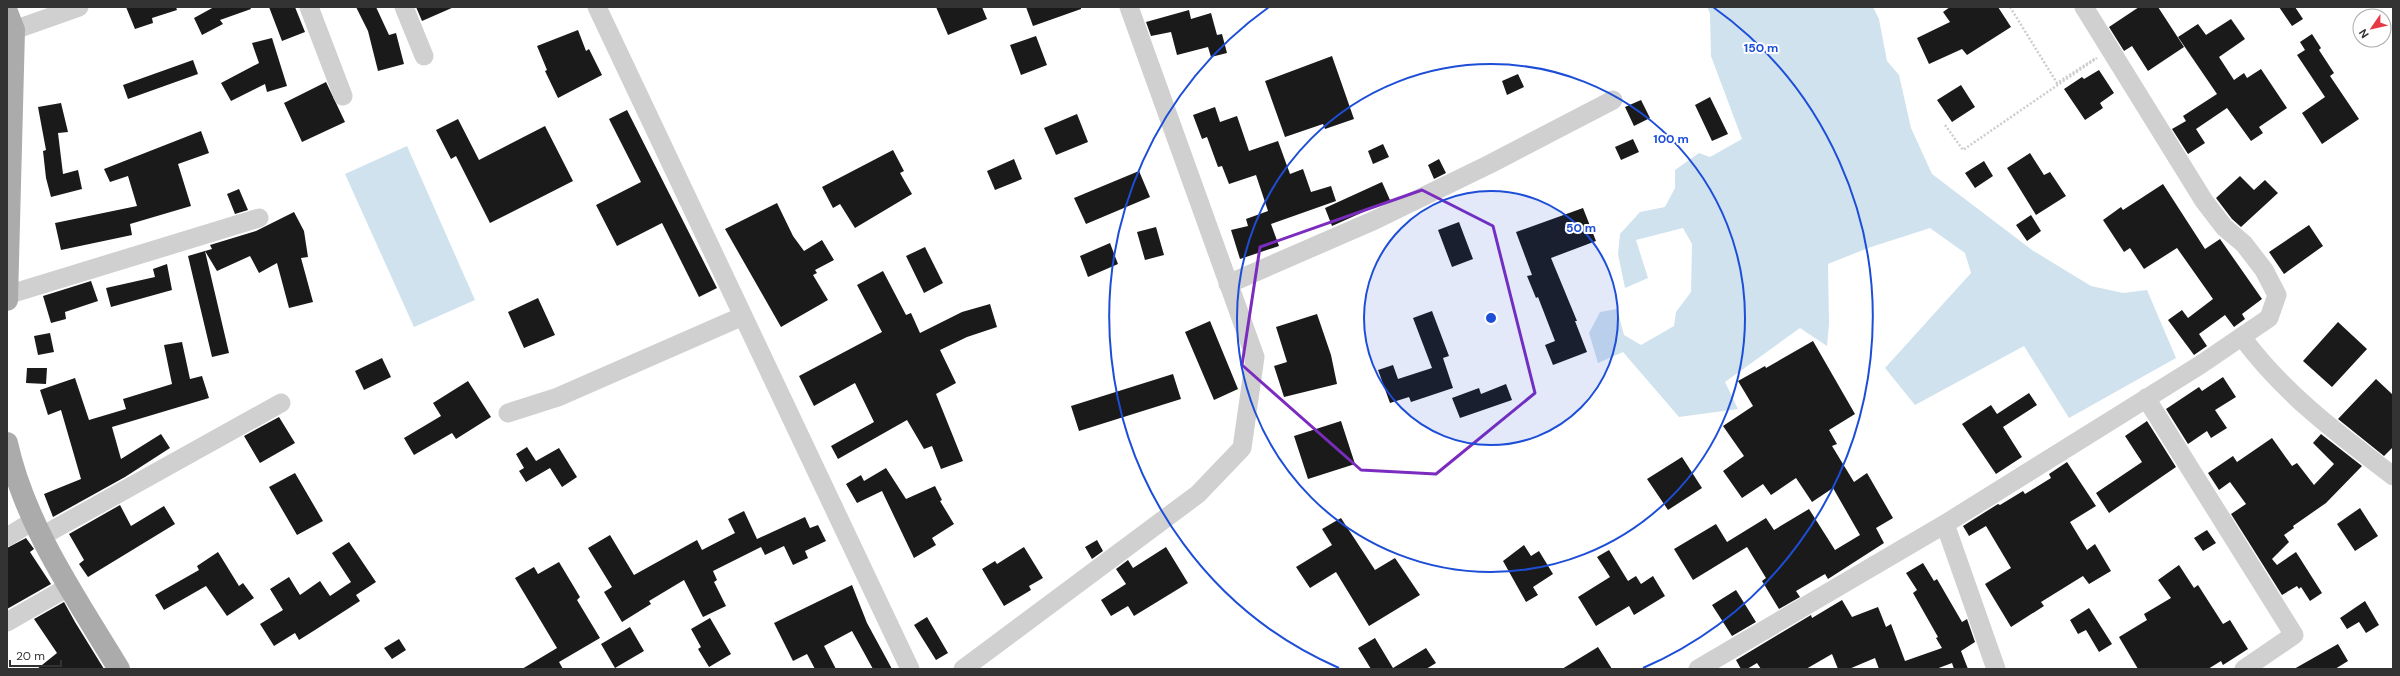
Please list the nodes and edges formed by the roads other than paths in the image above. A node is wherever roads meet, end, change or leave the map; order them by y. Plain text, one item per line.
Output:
1 (79, 7) edge
2 (309, 7) edge
3 (404, 7) edge
4 (597, 7) edge
5 (1129, 7) edge
6 (2084, 7) edge
7 (9, 26) edge
8 (424, 56) dead end
9 (343, 96) dead end
10 (1612, 100) dead end
11 (259, 218) dead end
12 (1228, 284) junction
13 (7, 295) edge
14 (7, 300) edge
15 (743, 316) junction
16 (2242, 337) junction
17 (2146, 398) junction
18 (281, 403) dead end
19 (508, 413) dead end
20 (7, 443) edge
21 (2393, 476) edge
22 (1944, 524) junction
23 (37, 528) junction
24 (7, 537) edge
25 (70, 586) junction
26 (7, 622) edge
27 (119, 669) edge
28 (910, 669) edge
29 (963, 669) edge
30 (1698, 669) edge
31 (1996, 669) edge
32 (2244, 669) edge

1 - 7 street
2 - 9 street
3 - 8 street
4 - 15 street
5 - 12 street
6 - 16 street
7 - 13 main road
10 - 12 street
11 - 13 street
12 - 29 street
13 - 14 main road
15 - 19 street
15 - 28 street
16 - 17 street
16 - 21 street
17 - 22 street
17 - 32 street
18 - 23 street
20 - 23 main road
22 - 30 street
22 - 31 street
23 - 24 street
23 - 25 main road
25 - 26 street
25 - 27 main road

